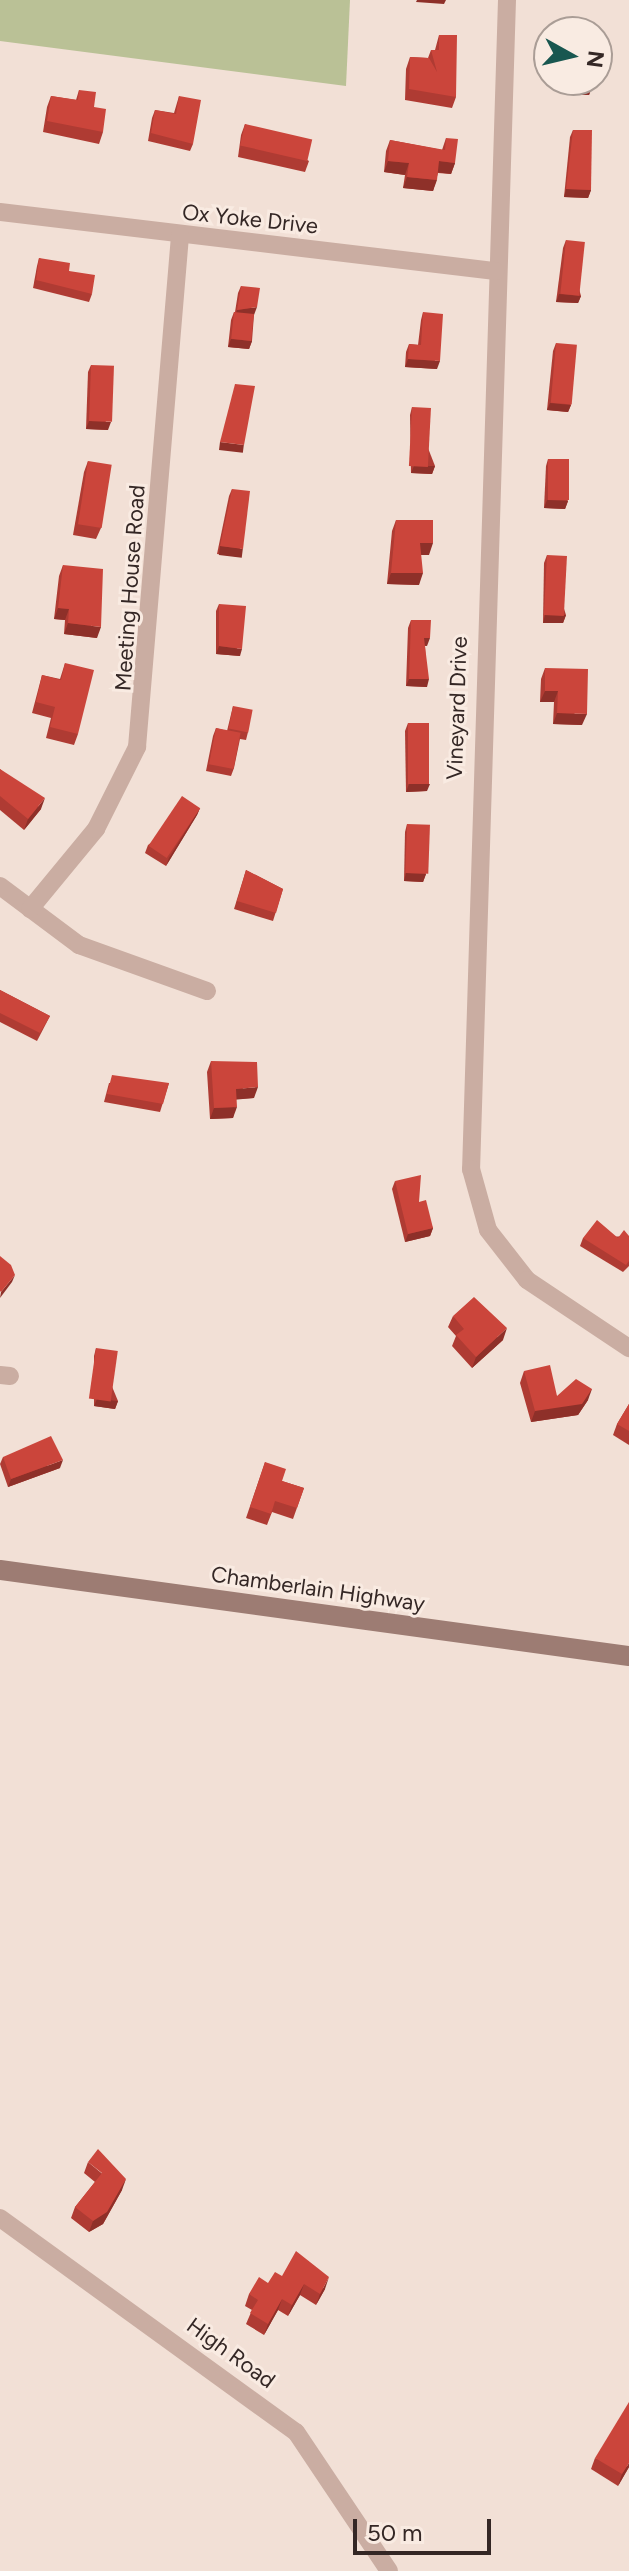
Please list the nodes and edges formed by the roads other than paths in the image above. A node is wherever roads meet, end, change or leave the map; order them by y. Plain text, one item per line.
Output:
1 (507, 0) edge
2 (0, 212) edge
3 (180, 236) junction
4 (495, 271) junction
5 (0, 886) edge
6 (30, 909) junction
7 (207, 991) dead end
8 (629, 1348) edge
9 (0, 1570) edge
10 (629, 1656) edge
11 (0, 2218) edge
12 (389, 2571) edge

1 - 4 street, Vineyard Drive
2 - 3 street, Ox Yoke Drive
3 - 4 street, Ox Yoke Drive
3 - 6 street, Meeting House Road
4 - 8 street, Vineyard Drive
5 - 6 street
6 - 7 street
9 - 10 main road, Chamberlain Highway
11 - 12 street, High Road

